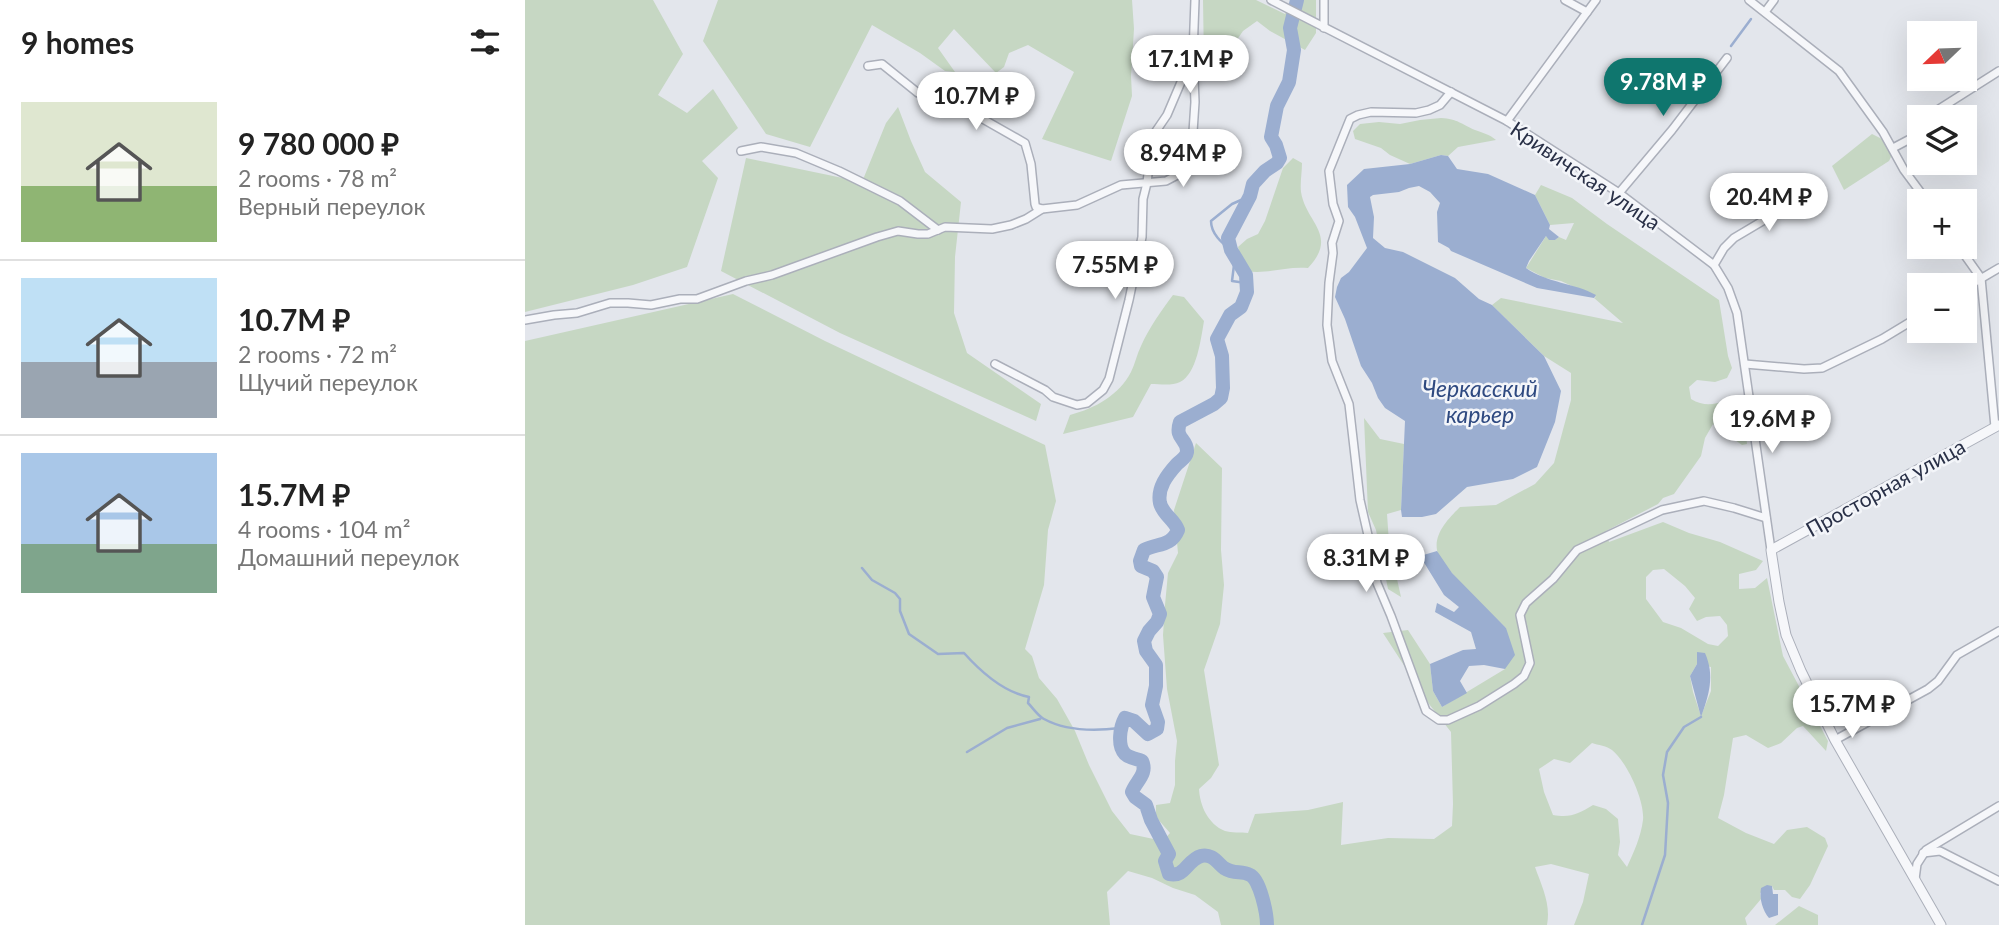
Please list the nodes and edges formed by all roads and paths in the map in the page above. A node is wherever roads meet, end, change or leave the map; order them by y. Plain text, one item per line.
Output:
1 (1195, 0) edge
2 (1271, 0) edge
3 (1324, 0) edge
4 (1565, 0) edge
5 (1596, 0) edge
6 (1749, 0) edge
7 (1774, 0) edge
8 (1587, 12) junction
9 (1765, 12) junction
10 (1324, 28) junction
11 (1193, 54) junction
12 (1727, 58) dead end
13 (868, 65) dead end
14 (1999, 71) edge
15 (1451, 92) junction
16 (1945, 105) edge
17 (1507, 121) junction
18 (1907, 141) edge
19 (1893, 148) junction
20 (741, 151) dead end
21 (1147, 183) junction
22 (1918, 189) edge
23 (1813, 191) dead end
24 (1619, 193) junction
25 (1042, 209) junction
26 (938, 230) junction
27 (1968, 259) edge
28 (1714, 265) junction
29 (1999, 268) edge
30 (1982, 278) junction
31 (1977, 281) edge
32 (525, 320) edge
33 (1907, 324) edge
34 (995, 364) dead end
35 (1745, 364) junction
36 (1997, 426) edge
37 (1766, 518) junction
38 (1771, 550) junction
39 (1999, 632) edge
40 (1835, 740) junction
41 (1999, 806) edge
42 (1923, 853) junction
43 (1916, 880) junction
44 (1999, 881) edge
45 (1941, 925) edge

1 - 11 street
2 - 10 street, Кривичская улица
3 - 10 street
4 - 8 street
5 - 8 street
6 - 9 street
7 - 9 street
8 - 17 street
9 - 19 street
10 - 15 street, Кривичская улица
11 - 21 street
11 - 21 street
12 - 24 street
13 - 25 street
14 - 16 street
15 - 17 street, Кривичская улица
15 - 37 street
17 - 24 street, Кривичская улица
18 - 19 street
19 - 22 street
20 - 26 street
21 - 25 street
21 - 34 street
23 - 28 street
24 - 28 street, Кривичская улица
25 - 26 street
26 - 32 street
27 - 30 street
28 - 35 street, Кривичская улица
29 - 30 street
30 - 31 street
30 - 36 street
33 - 35 street
35 - 37 street, Кривичская улица
36 - 38 street, Просторная улица
37 - 38 street, Кривичская улица
38 - 40 street, Кривичская улица
39 - 40 street
40 - 43 street, Кривичская улица
41 - 42 street
42 - 43 street
42 - 44 street
43 - 45 street, Кривичская улица

